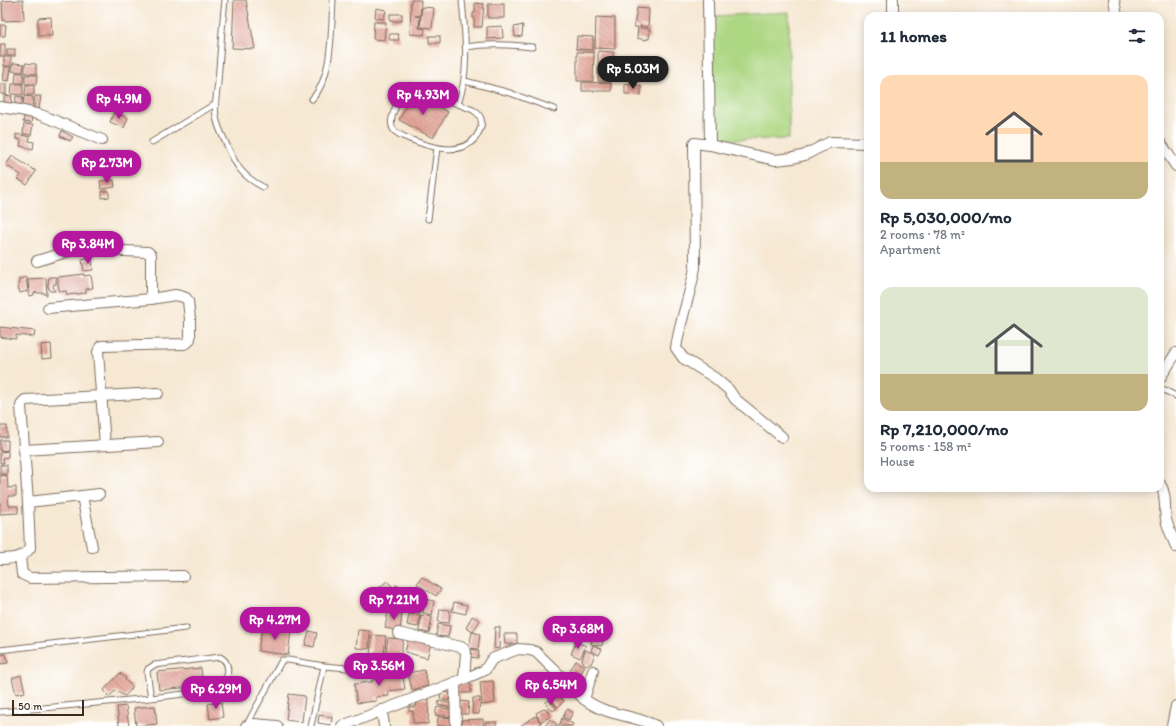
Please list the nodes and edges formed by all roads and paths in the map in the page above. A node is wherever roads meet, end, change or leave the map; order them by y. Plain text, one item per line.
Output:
1 (225, 0) edge
2 (333, 0) edge
3 (462, 0) edge
4 (708, 0) edge
5 (893, 0) edge
6 (1114, 0) edge
7 (893, 12) edge
8 (1117, 12) edge
9 (466, 47) junction
10 (532, 47) dead end
11 (465, 80) junction
12 (312, 99) dead end
13 (215, 104) junction
14 (458, 104) junction
15 (0, 107) edge
16 (554, 109) dead end
17 (102, 140) dead end
18 (152, 142) dead end
19 (864, 142) edge
20 (705, 144) junction
21 (437, 148) junction
22 (1164, 148) edge
23 (1176, 166) edge
24 (263, 187) dead end
25 (428, 219) dead end
26 (37, 261) dead end
27 (151, 299) junction
28 (48, 308) dead end
29 (1176, 353) edge
30 (1164, 372) edge
31 (1164, 390) edge
32 (158, 393) dead end
33 (102, 396) junction
34 (1176, 396) edge
35 (782, 437) dead end
36 (158, 442) dead end
37 (105, 445) junction
38 (24, 450) junction
39 (1163, 492) edge
40 (99, 494) dead end
41 (82, 496) junction
42 (28, 502) junction
43 (92, 547) dead end
44 (1176, 547) edge
45 (20, 557) junction
46 (0, 559) edge
47 (183, 576) dead end
48 (186, 628) dead end
49 (398, 633) dead end
50 (0, 650) edge
51 (324, 666) junction
52 (407, 668) dead end
53 (594, 670) dead end
54 (460, 681) junction
55 (151, 698) junction
56 (584, 699) junction
57 (1176, 706) edge
58 (382, 710) junction
59 (0, 712) edge
60 (246, 726) edge
61 (277, 726) edge
62 (311, 726) edge
63 (343, 726) edge
64 (384, 726) edge
65 (456, 726) edge
66 (656, 726) edge
67 (1172, 726) edge

1 - 13 lane
2 - 12 lane
3 - 9 lane
4 - 20 street
5 - 7 street
6 - 8 street
9 - 10 lane
9 - 11 lane
11 - 14 lane
11 - 16 lane
13 - 18 lane
13 - 24 lane
14 - 21 lane
14 - 21 lane
15 - 17 street
19 - 20 street
20 - 35 street
21 - 25 lane
22 - 23 street
26 - 27 street
27 - 28 street
27 - 33 street
29 - 30 street
31 - 34 lane
32 - 33 street
33 - 37 street
33 - 38 street
36 - 37 street
37 - 38 street
38 - 42 street
39 - 44 street
40 - 41 street
41 - 42 street
41 - 43 street
42 - 45 street
45 - 46 street
45 - 47 street
48 - 50 lane
49 - 54 street
51 - 52 lane
51 - 60 lane
51 - 62 lane
53 - 56 street
54 - 56 street
54 - 58 street
54 - 65 street
55 - 55 lane
55 - 59 lane
56 - 66 street
57 - 67 street
58 - 63 street
58 - 64 street
60 - 61 street

